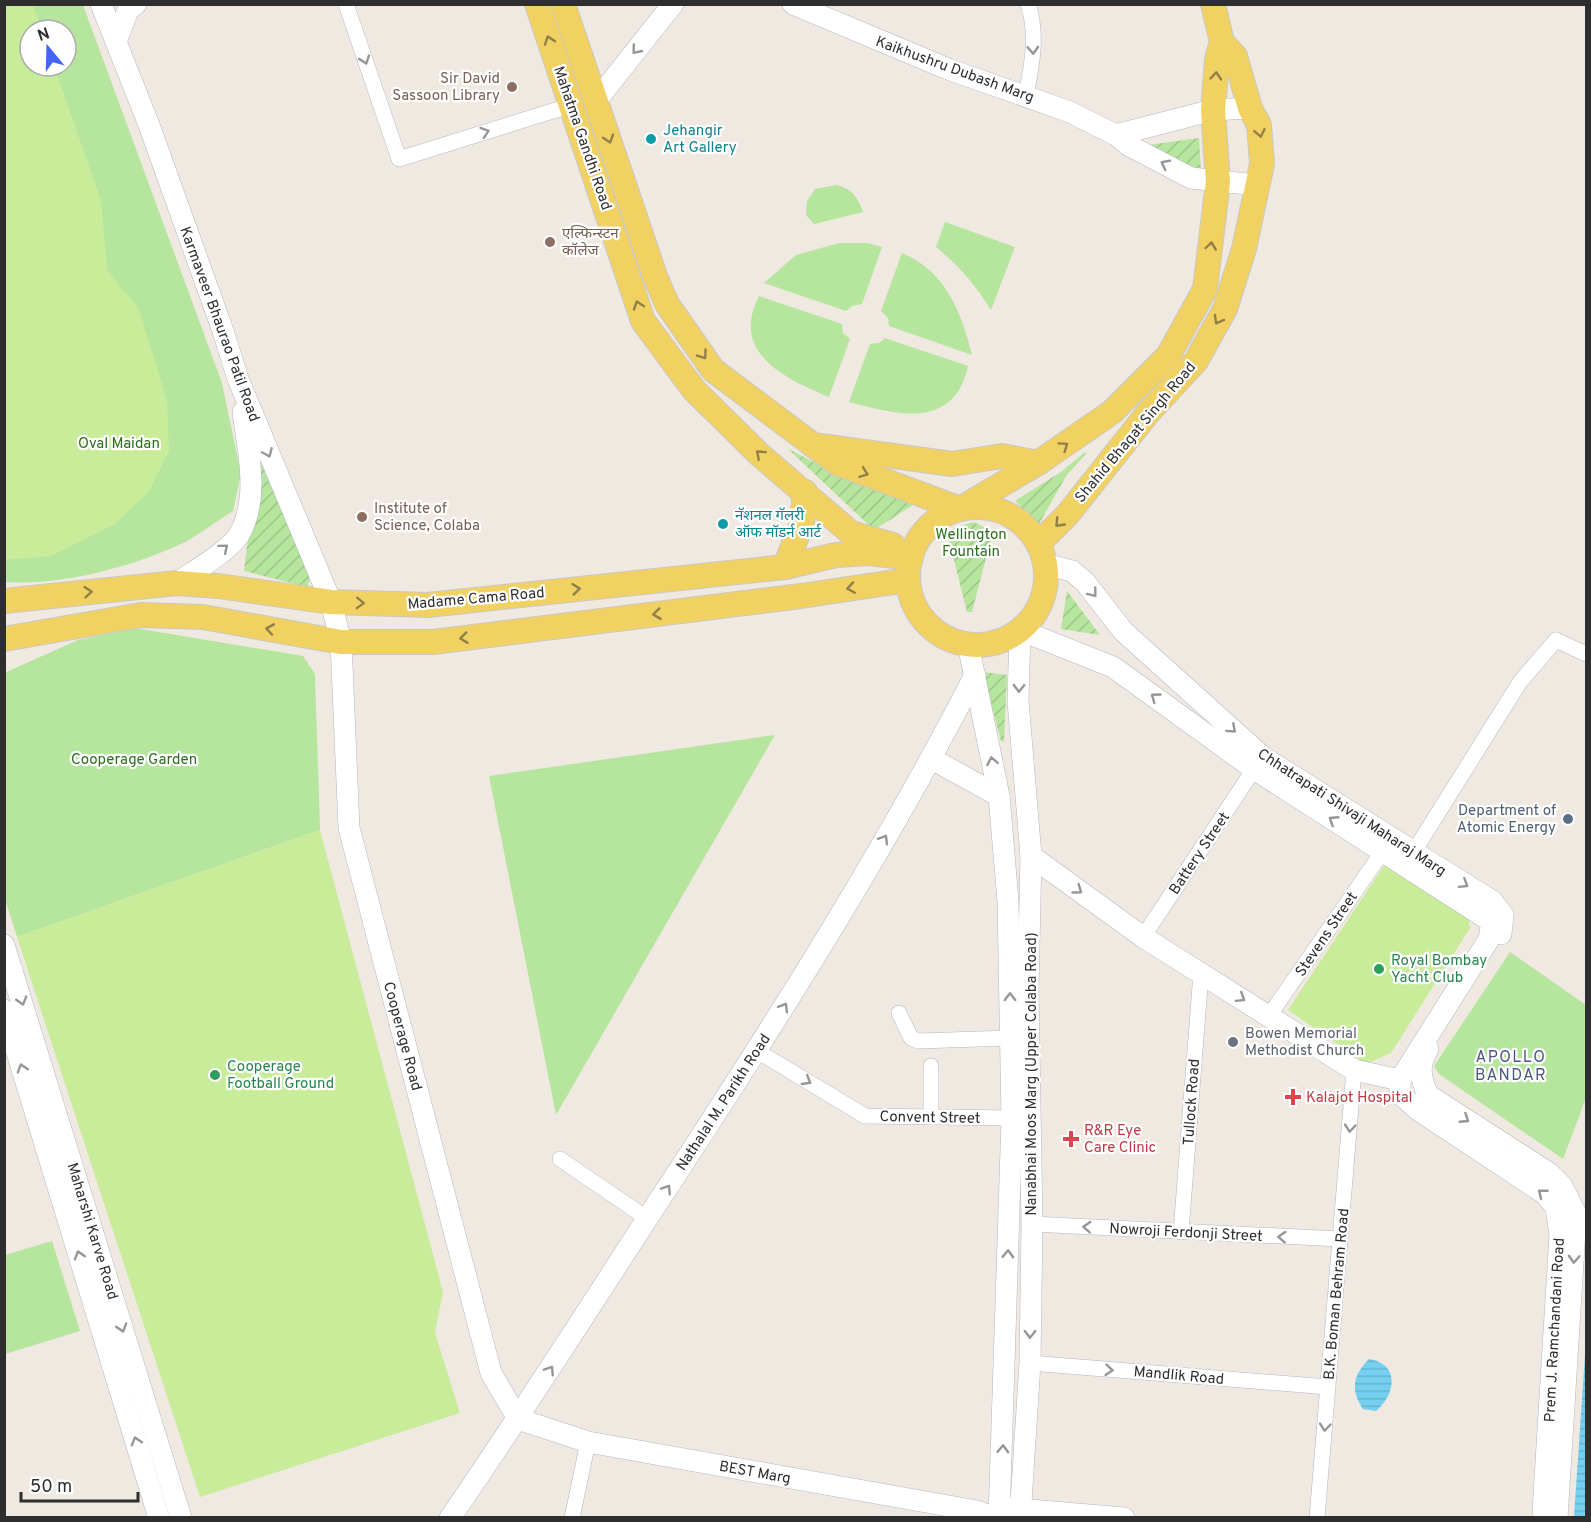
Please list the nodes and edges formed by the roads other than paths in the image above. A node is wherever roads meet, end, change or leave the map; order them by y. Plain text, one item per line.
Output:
1 (101, 4) edge
2 (136, 4) edge
3 (346, 4) edge
4 (537, 4) edge
5 (563, 4) edge
6 (673, 4) edge
7 (793, 4) edge
8 (1028, 4) edge
9 (1213, 4) edge
10 (835, 14) edge
11 (116, 42) junction
12 (1222, 42) junction
13 (1026, 95) junction
14 (596, 101) junction
15 (572, 105) junction
16 (1250, 108) junction
17 (1213, 110) junction
18 (1116, 135) junction
19 (1218, 182) junction
20 (1256, 184) junction
21 (238, 379) junction
22 (1112, 412) junction
23 (1132, 433) junction
24 (813, 444) junction
25 (1038, 463) junction
26 (805, 492) junction
27 (960, 509) junction
28 (1042, 554) junction
29 (911, 563) junction
30 (785, 567) junction
31 (177, 583) junction
32 (4, 594) edge
33 (30, 598) junction
34 (4, 601) edge
35 (331, 602) junction
36 (1020, 630) junction
37 (9, 641) edge
38 (341, 642) junction
39 (969, 644) junction
40 (1587, 654) edge
41 (975, 675) junction
42 (932, 759) junction
43 (1254, 769) junction
44 (999, 796) junction
45 (1383, 851) junction
46 (1413, 853) junction
47 (1031, 856) junction
48 (1498, 918) junction
49 (1143, 937) junction
50 (4, 945) edge
51 (1201, 973) junction
52 (4, 1010) edge
53 (898, 1013) dead end
54 (1269, 1016) junction
55 (1010, 1038) junction
56 (757, 1051) junction
57 (931, 1066) dead end
58 (1354, 1070) junction
59 (1400, 1080) junction
60 (930, 1117) junction
61 (1012, 1118) junction
62 (560, 1160) dead end
63 (648, 1218) junction
64 (1032, 1224) junction
65 (1181, 1232) junction
66 (1340, 1239) junction
67 (1030, 1363) junction
68 (1328, 1387) junction
69 (518, 1419) junction
70 (588, 1442) junction
71 (1002, 1513) edge
72 (159, 1518) edge
73 (181, 1518) edge
74 (450, 1518) edge
75 (572, 1518) edge
76 (1124, 1518) edge
77 (1317, 1518) edge
78 (1543, 1518) edge
79 (1557, 1518) edge

1 - 11 street, Karmaveer Bhaurao Patil Road
2 - 11 street
3 -> 15 street
15 -> 4 main road, Mahatma Gandhi Road
5 - 14 main road
6 -> 14 street
7 - 10 street, Kaikhushru Dubash Marg
8 -> 13 street
9 - 12 main road
10 - 13 street, Kaikhushru Dubash Marg
11 - 21 street, Karmaveer Bhaurao Patil Road
12 - 16 main road, Shahid Bhagat Singh Road
17 -> 12 main road
13 - 18 street, Kaikhushru Dubash Marg
14 -> 24 main road
26 -> 15 main road, Mahatma Gandhi Road
16 - 17 street
16 -> 20 main road, Shahid Bhagat Singh Road
17 - 18 street
17 - 19 main road
19 -> 18 street, Kaikhushru Dubash Marg
19 - 20 street, Kaikhushru Dubash Marg
22 -> 19 main road
20 -> 23 main road, Shahid Bhagat Singh Road
31 -> 21 street
21 -> 35 street, Karmaveer Bhaurao Patil Road
22 - 23 main road
25 -> 22 main road
23 -> 28 main road, Shahid Bhagat Singh Road
24 - 25 main road
24 -> 27 main road
25 - 27 main road
26 - 29 main road, Mahatma Gandhi Road
26 - 30 main road
27 - 28 main road
27 - 29 main road
28 - 36 main road
28 -> 46 street, Chhatrapati Shivaji Maharaj Marg
29 - 30 main road, Madame Cama Road
29 -> 38 main road
29 - 39 main road
35 -> 30 main road, Madame Cama Road
33 -> 31 main road, Madame Cama Road
31 - 35 main road, Madame Cama Road
32 - 33 main road
33 - 34 main road, Madame Cama Road
35 - 38 street, Karmaveer Bhaurao Patil Road
36 - 39 main road
43 -> 36 street
36 -> 47 street, Nanabhai Moos Marg (Upper Colaba Road)
38 -> 37 main road
38 - 69 street, Cooperage Road
39 - 41 street, Nanabhai Moos Marg (Upper Colaba Road)
40 - 46 street
41 - 42 street, Nathalal M. Parikh Road
44 -> 41 street, Nanabhai Moos Marg (Upper Colaba Road)
42 - 44 street
56 -> 42 street, Nathalal M. Parikh Road
45 -> 43 street
43 - 49 street, Battery Street
55 -> 44 street, Nanabhai Moos Marg (Upper Colaba Road)
45 - 48 street
45 - 54 street, Stevens Street
46 -> 48 street, Chhatrapati Shivaji Maharaj Marg
47 -> 49 street
47 - 64 street, Nanabhai Moos Marg (Upper Colaba Road)
48 - 59 street
48 -> 79 street, Prem J. Ramchandani Road
49 - 51 street
50 -> 73 street, Maharshi Karve Road
51 -> 54 street
51 - 65 street, Tullock Road
72 -> 52 street, Maharshi Karve Road
53 - 55 street
54 - 58 street
55 - 61 street, Nanabhai Moos Marg (Upper Colaba Road)
56 -> 60 street, Convent Street
63 -> 56 street, Nathalal M. Parikh Road
57 - 60 street
58 - 59 street
58 -> 66 street, B.K. Boman Behram Road
78 -> 59 street, Prem J. Ramchandani Road
60 - 61 street, Convent Street
71 -> 61 street, Nanabhai Moos Marg (Upper Colaba Road)
62 - 63 street
69 -> 63 street, Nathalal M. Parikh Road
65 -> 64 street, Nowroji Ferdonji Street
64 -> 67 street, Nanabhai Moos Marg (Upper Colaba Road)
66 -> 65 street, Nowroji Ferdonji Street
66 - 68 street, B.K. Boman Behram Road
67 -> 68 street, Mandlik Road
67 - 71 street, Nanabhai Moos Marg (Upper Colaba Road)
68 -> 77 street, B.K. Boman Behram Road
69 - 70 street, BEST Marg
69 - 74 street, Nathalal M. Parikh Road
70 - 71 street, BEST Marg
70 - 75 street
71 - 76 street, BEST Marg

